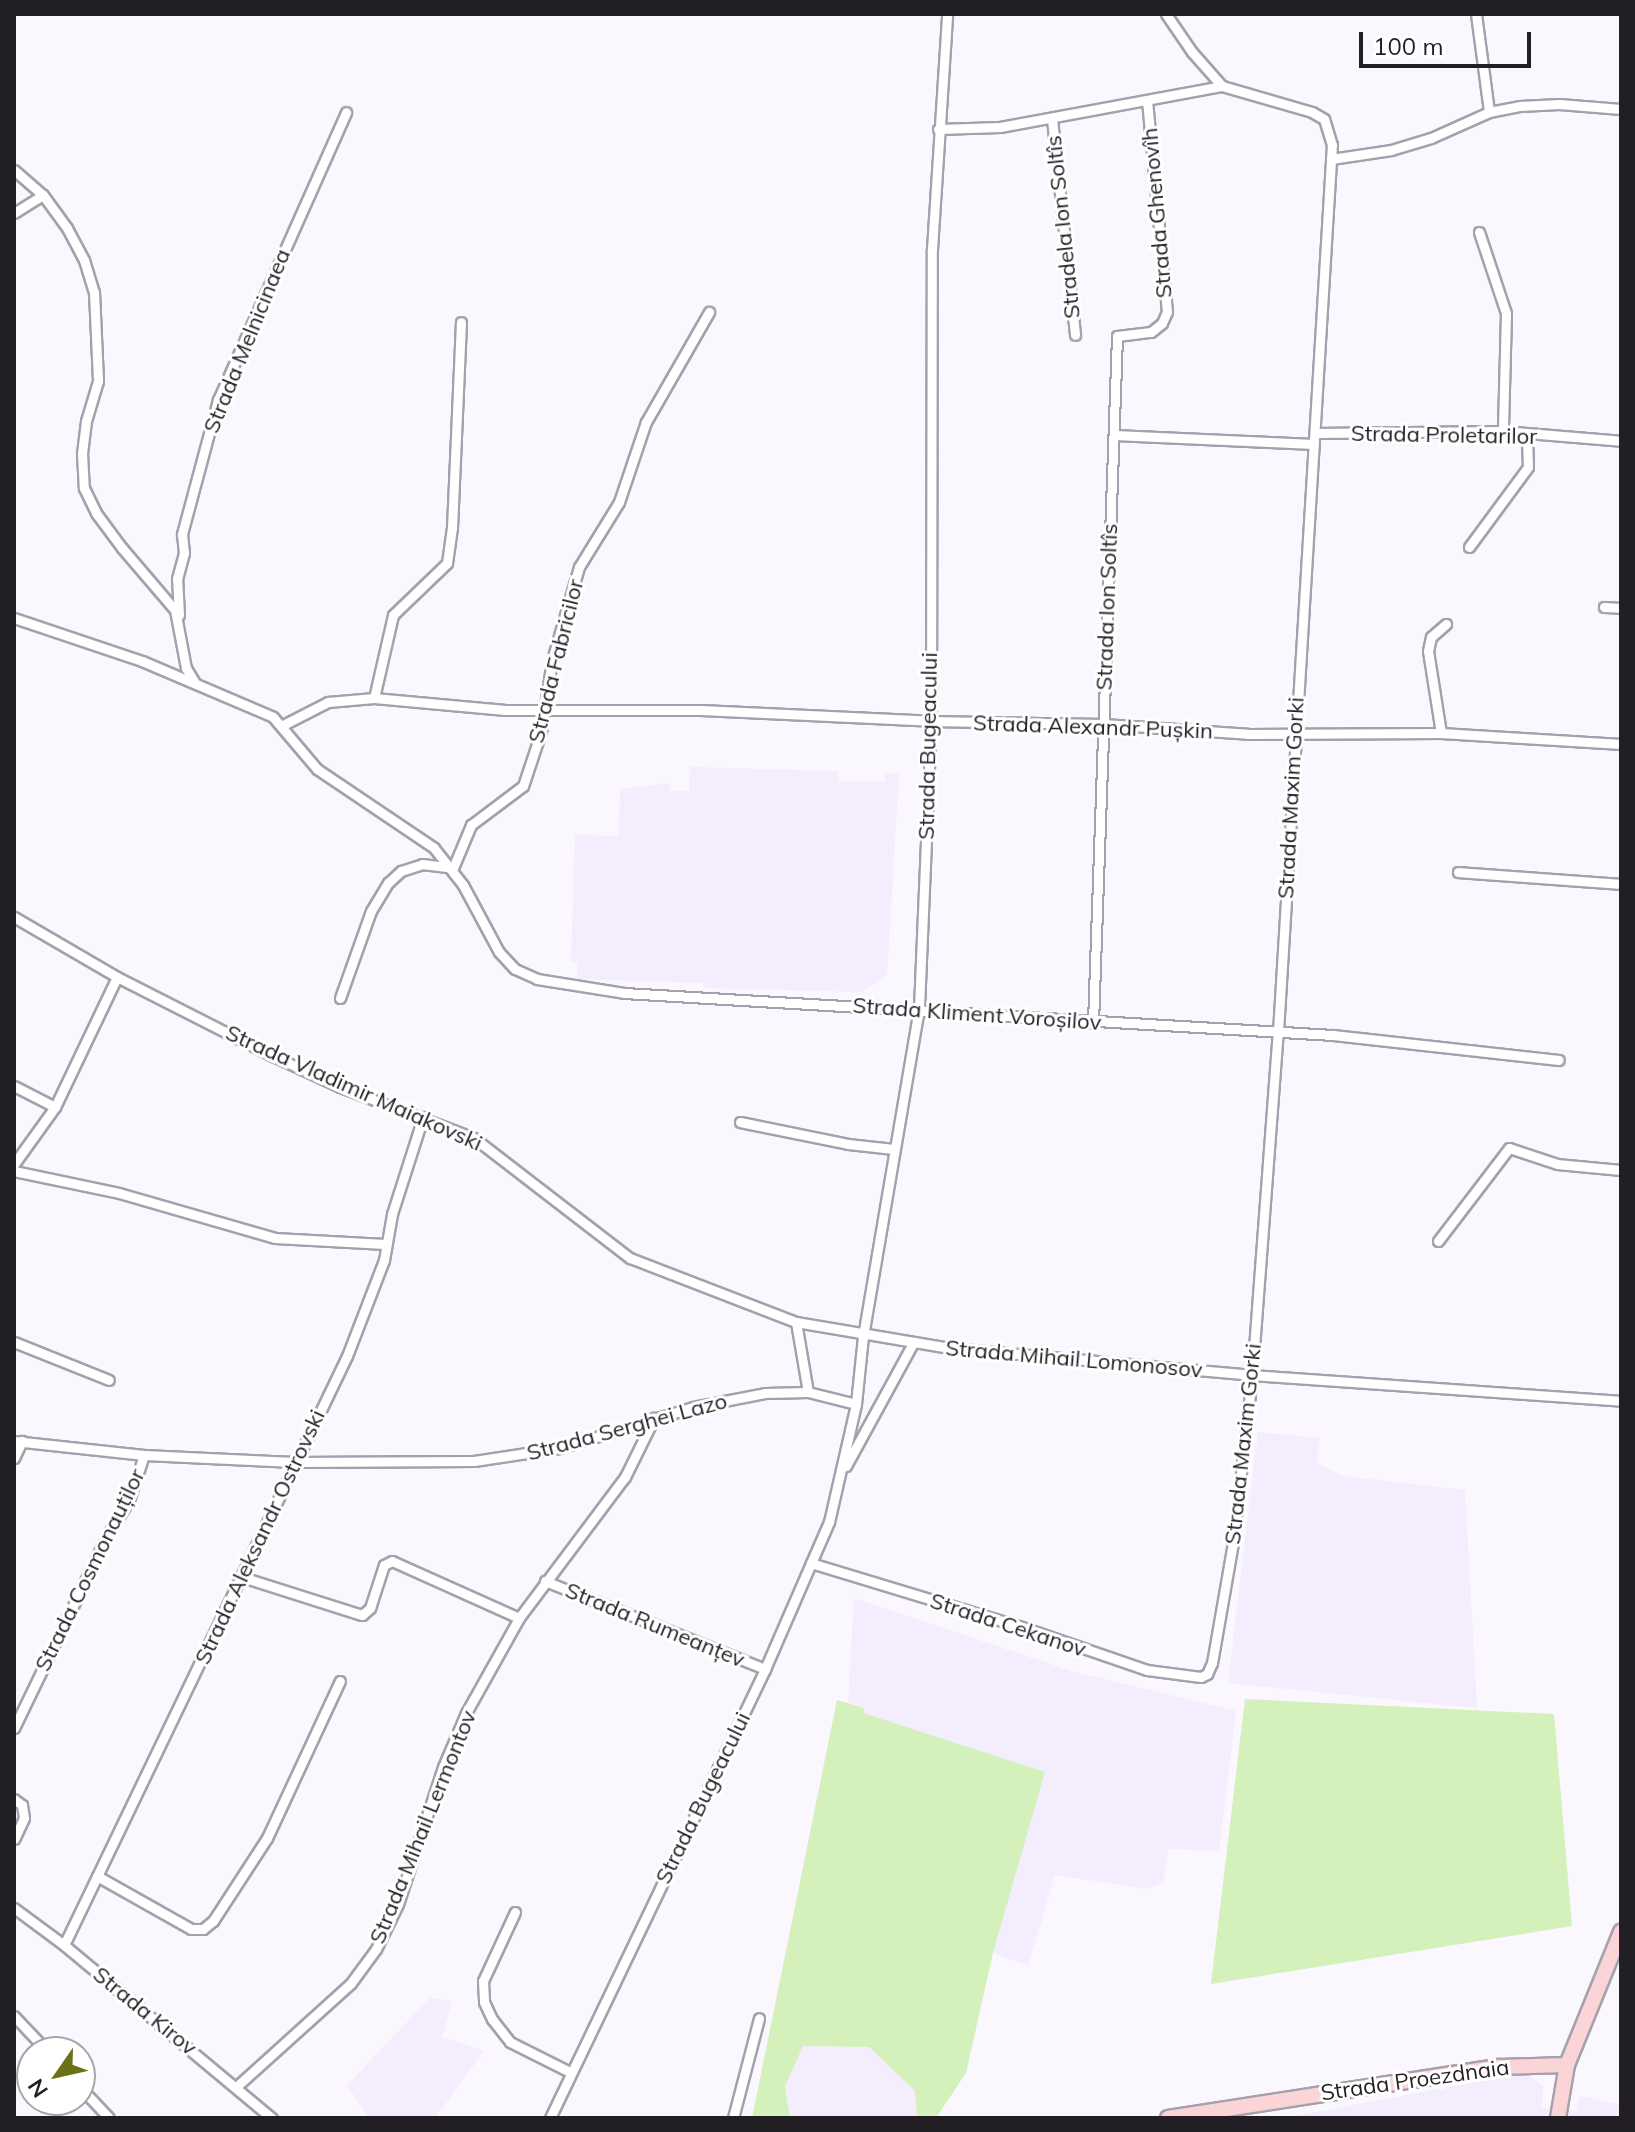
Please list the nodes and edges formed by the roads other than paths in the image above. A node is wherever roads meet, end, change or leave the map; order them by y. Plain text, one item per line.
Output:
1 (947, 14) edge
2 (1166, 14) edge
3 (1476, 14) edge
4 (1222, 86) junction
5 (1147, 101) junction
6 (1621, 109) edge
7 (346, 112) dead end
8 (1489, 112) junction
9 (1052, 119) junction
10 (938, 129) junction
11 (1331, 159) junction
12 (14, 170) edge
13 (43, 195) junction
14 (14, 213) edge
15 (1479, 232) dead end
16 (709, 312) dead end
17 (461, 322) dead end
18 (1075, 335) dead end
19 (1117, 336) joint
20 (1503, 431) junction
21 (1527, 434) junction
22 (1114, 435) junction
23 (1314, 439) junction
24 (1621, 441) edge
25 (1469, 547) dead end
26 (1604, 607) dead end
27 (1621, 608) edge
28 (14, 618) edge
29 (1446, 624) dead end
30 (180, 626) junction
31 (195, 683) junction
32 (374, 698) junction
33 (545, 709) junction
34 (931, 721) junction
35 (1103, 724) junction
36 (283, 725) junction
37 (1295, 731) junction
38 (1441, 733) junction
39 (1621, 744) edge
40 (453, 868) junction
41 (1458, 872) dead end
42 (1621, 884) edge
43 (14, 917) edge
44 (117, 977) junction
45 (340, 998) dead end
46 (919, 1008) junction
47 (1093, 1023) junction
48 (1278, 1032) junction
49 (1559, 1060) dead end
50 (14, 1086) edge
51 (55, 1107) junction
52 (423, 1117) junction
53 (740, 1122) dead end
54 (894, 1149) junction
55 (14, 1164) edge
56 (1621, 1170) edge
57 (14, 1171) edge
58 (1438, 1241) dead end
59 (385, 1244) junction
60 (796, 1322) junction
61 (863, 1336) junction
62 (14, 1342) edge
63 (913, 1343) junction
64 (1252, 1375) junction
65 (109, 1380) dead end
66 (808, 1392) junction
67 (1621, 1401) edge
68 (856, 1404) junction
69 (654, 1418) junction
70 (18, 1441) edge
71 (144, 1455) junction
72 (14, 1458) edge
73 (294, 1462) junction
74 (843, 1473) junction
75 (811, 1563) junction
76 (242, 1577) junction
77 (545, 1581) junction
78 (519, 1618) junction
79 (765, 1669) junction
80 (1207, 1674) joint
81 (340, 1681) dead end
82 (14, 1728) edge
83 (14, 1799) edge
84 (14, 1839) edge
85 (97, 1876) junction
86 (14, 1908) edge
87 (515, 1912) dead end
88 (1621, 1932) edge
89 (64, 1945) junction
90 (14, 2016) edge
91 (759, 2018) dead end
92 (33, 2036) edge
93 (1567, 2065) junction
94 (570, 2072) junction
95 (236, 2087) junction
96 (272, 2118) edge
97 (550, 2118) edge
98 (733, 2118) edge
99 (1168, 2118) edge
100 (1558, 2118) edge

1 - 10 street, Strada Bugeacului
2 - 4 street
3 - 8 street
4 - 5 street
4 - 11 street, Strada Maxim Gorki
5 - 9 street
5 - 19 street, Strada Ghenovîh
6 - 8 street
7 - 30 street, Strada Melnicinaea
8 - 11 street
9 - 10 street
9 - 18 street, Stradela Ion Soltîs
10 - 34 street, Strada Bugeacului
11 - 23 street, Strada Maxim Gorki
12 - 13 street
13 - 14 street
13 - 30 street
15 - 20 street
16 - 33 street, Strada Fabricilor
17 - 32 street
19 - 22 street, Strada Ion Soltîs
20 - 21 street, Strada Proletarilor
20 - 23 street, Strada Proletarilor
21 - 24 street, Strada Proletarilor
21 - 25 street
22 - 23 street, Strada Proletarilor
22 - 35 street, Strada Ion Soltîs
23 - 37 street, Strada Maxim Gorki
26 - 27 street
28 - 31 street, Strada Kliment Voroșilov
29 - 38 street
30 - 31 street
31 - 36 street, Strada Kliment Voroșilov
32 - 33 street, Strada Alexandr Pușkin
32 - 36 street, Strada Alexandr Pușkin
33 - 34 street, Strada Alexandr Pușkin
33 - 40 street, Strada Fabricilor
34 - 35 street, Strada Alexandr Pușkin
34 - 46 street, Strada Bugeacului
35 - 37 street, Strada Alexandr Pușkin
35 - 47 street, Strada Ion Soltîs
36 - 40 street, Strada Kliment Voroșilov
37 - 38 street, Strada Alexandr Pușkin
37 - 48 street, Strada Maxim Gorki
38 - 39 street, Strada Alexandr Pușkin
40 - 45 street
40 - 46 street, Strada Kliment Voroșilov
41 - 42 street
43 - 44 street, Strada Vladimir Maiakovski
44 - 51 street
44 - 52 street, Strada Vladimir Maiakovski
46 - 47 street, Strada Kliment Voroșilov
46 - 54 street, Strada Bugeacului
47 - 48 street, Strada Kliment Voroșilov
48 - 49 street, Strada Kliment Voroșilov
48 - 64 street, Strada Maxim Gorki
50 - 51 street
51 - 55 street
52 - 59 street, Strada Aleksandr Ostrovski
52 - 60 street, Strada Vladimir Maiakovski
53 - 54 street
54 - 61 street, Strada Bugeacului
56 - 58 street
57 - 59 street
59 - 73 street, Strada Aleksandr Ostrovski
60 - 61 street, Strada Vladimir Maiakovski
60 - 66 street
61 - 63 street, Strada Mihail Lomonosov
61 - 68 street, Strada Bugeacului
62 - 65 street
63 - 64 street, Strada Mihail Lomonosov
63 - 74 street, Strada Bugeacului
64 - 67 street, Strada Mihail Lomonosov
64 - 80 street, Strada Maxim Gorki
66 - 68 street, Strada Serghei Lazo
66 - 69 street, Strada Serghei Lazo
68 - 74 street, Strada Bugeacului
69 - 73 street, Strada Serghei Lazo
69 - 77 street, Strada Mihail Lermontov
70 - 71 street, Strada Serghei Lazo
70 - 72 street
71 - 73 street, Strada Serghei Lazo
71 - 82 street, Strada Cosmonauților
73 - 76 street, Strada Aleksandr Ostrovski
74 - 75 street, Strada Bugeacului
75 - 79 street, Strada Bugeacului
75 - 80 street, Strada Cekanov
76 - 78 street
76 - 85 street, Strada Aleksandr Ostrovski
77 - 78 street, Strada Mihail Lermontov
77 - 79 street, Strada Rumeanțev
78 - 95 street, Strada Mihail Lermontov
79 - 94 street, Strada Bugeacului
81 - 85 street
83 - 84 street
85 - 89 street, Strada Aleksandr Ostrovski
86 - 89 street, Strada Kirov
87 - 94 street
88 - 93 main road
89 - 95 street, Strada Kirov
90 - 92 street
91 - 98 street
93 - 99 main road, Strada Proezdnaia
93 - 100 main road
94 - 97 street, Strada Bugeacului
95 - 96 street, Strada Kirov

